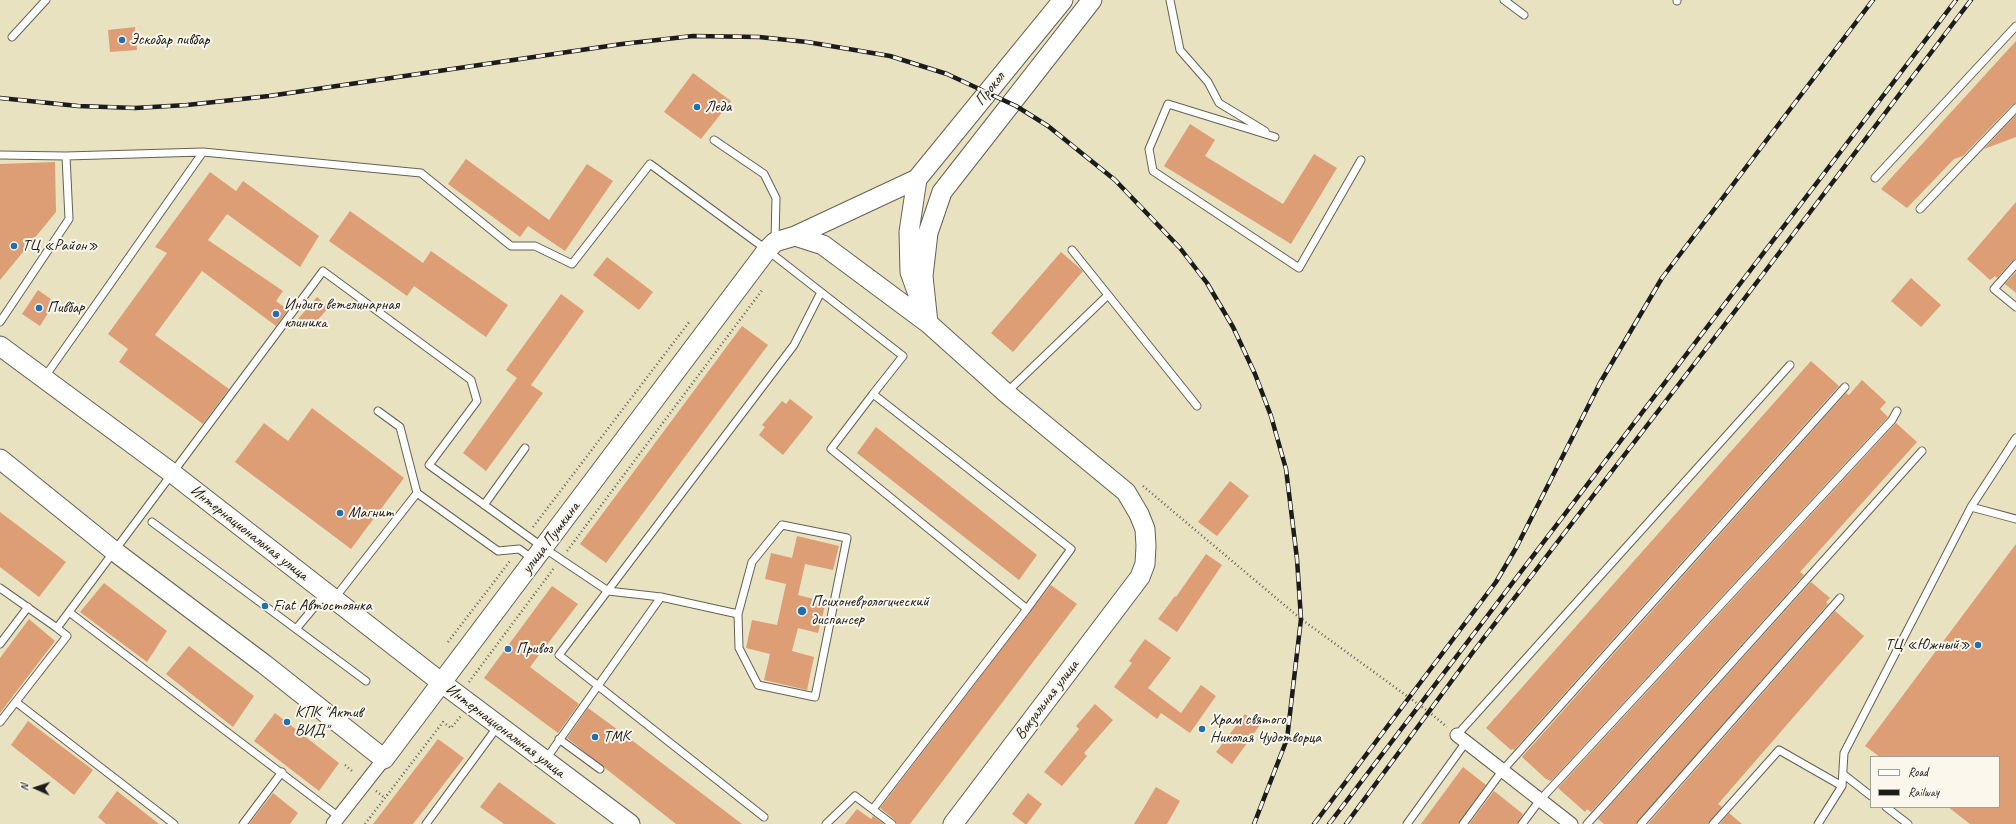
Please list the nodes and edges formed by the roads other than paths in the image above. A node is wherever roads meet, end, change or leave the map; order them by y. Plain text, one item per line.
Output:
1 (46, 0) edge
2 (1063, 0) edge
3 (1092, 0) edge
4 (1170, 0) edge
5 (1504, 0) edge
6 (1524, 15) dead end
7 (2016, 26) edge
8 (12, 37) dead end
9 (2016, 108) edge
10 (714, 140) dead end
11 (203, 152) junction
12 (0, 155) edge
13 (66, 156) junction
14 (1361, 160) dead end
15 (1875, 178) dead end
16 (917, 179) junction
17 (1920, 209) dead end
18 (795, 236) junction
19 (771, 246) junction
20 (1072, 250) dead end
21 (2016, 264) edge
22 (821, 292) junction
23 (1108, 295) junction
24 (2016, 307) edge
25 (0, 322) edge
26 (928, 323) junction
27 (0, 346) edge
28 (1790, 365) dead end
29 (43, 378) junction
30 (1845, 387) dead end
31 (1006, 393) junction
32 (873, 394) junction
33 (1197, 406) dead end
34 (378, 411) dead end
35 (1897, 411) dead end
36 (2016, 438) edge
37 (525, 448) dead end
38 (1922, 451) dead end
39 (0, 459) edge
40 (172, 473) junction
41 (417, 493) junction
42 (484, 505) junction
43 (1971, 507) junction
44 (2016, 519) edge
45 (152, 522) dead end
46 (114, 551) junction
47 (539, 554) junction
48 (0, 588) edge
49 (608, 590) junction
50 (330, 596) junction
51 (661, 596) junction
52 (1840, 598) dead end
53 (28, 607) junction
54 (1027, 609) junction
55 (69, 612) junction
56 (738, 614) junction
57 (57, 628) junction
58 (296, 629) junction
59 (0, 644) edge
60 (366, 682) dead end
61 (442, 682) junction
62 (597, 684) junction
63 (16, 702) junction
64 (1, 718) edge
65 (498, 726) junction
66 (559, 739) junction
67 (1461, 739) junction
68 (384, 759) junction
69 (545, 761) junction
70 (600, 769) dead end
71 (1502, 771) junction
72 (282, 772) junction
73 (1843, 774) junction
74 (1842, 786) junction
75 (1870, 795) edge
76 (1540, 800) junction
77 (1887, 808) edge
78 (873, 809) junction
79 (764, 817) dead end
80 (336, 820) edge
81 (174, 824) edge
82 (243, 824) edge
83 (426, 824) edge
84 (630, 824) edge
85 (826, 824) edge
86 (892, 824) edge
87 (954, 824) edge
88 (1407, 824) edge
89 (1463, 824) edge
90 (1522, 824) edge
91 (1571, 824) edge
92 (1588, 824) edge
93 (1641, 824) edge
94 (1714, 824) edge
95 (1818, 824) edge
96 (1908, 824) edge

1 - 8 lane
2 - 16 main road, Прокол
3 - 26 main road
4 - 14 lane
5 - 6 lane
7 - 15 lane
9 - 17 lane
10 - 19 lane
11 - 13 lane
11 - 19 lane
11 - 29 lane
12 - 13 lane
13 - 25 lane
16 - 18 main road
16 - 26 main road
18 - 19 main road
18 - 26 main road
19 - 22 lane
19 - 47 main road, улица Пушкина
20 - 23 lane
21 - 24 lane
22 - 32 lane
22 - 49 lane
23 - 31 lane
23 - 33 lane
26 - 31 main road
27 - 29 main road, Интернациональная улица
28 - 67 lane
29 - 40 main road, Интернациональная улица
30 - 71 lane
31 - 87 main road, Вокзальная улица
32 - 54 lane
32 - 54 lane
34 - 41 lane
35 - 76 lane
36 - 43 lane
37 - 42 lane
38 - 92 lane
39 - 46 main road
40 - 42 lane
40 - 46 lane
40 - 50 main road, Интернациональная улица
41 - 47 lane
41 - 50 lane
42 - 47 lane
43 - 44 lane
43 - 73 lane
45 - 58 lane
46 - 55 lane
46 - 68 main road
47 - 49 lane
47 - 61 main road, улица Пушкина
48 - 53 lane
49 - 51 lane
49 - 62 lane
50 - 58 lane
50 - 61 main road, Интернациональная улица
51 - 56 lane
51 - 62 lane
52 - 93 lane
53 - 57 lane
53 - 59 lane
54 - 78 lane
55 - 57 lane
55 - 72 lane
56 - 56 lane
57 - 63 lane
58 - 60 lane
61 - 65 main road, Интернациональная улица
61 - 68 main road, улица Пушкина
62 - 66 lane
62 - 79 lane
63 - 64 lane
63 - 81 lane
65 - 69 main road, Интернациональная улица
65 - 83 lane
66 - 69 lane
66 - 70 lane
67 - 71 street
67 - 88 lane
68 - 80 street, улица Пушкина
69 - 84 main road, Интернациональная улица
71 - 76 street
71 - 89 lane
72 - 80 lane
72 - 82 lane
73 - 74 lane
73 - 75 lane
74 - 94 lane
74 - 95 lane
76 - 90 lane
76 - 91 street
77 - 96 lane
78 - 85 lane
78 - 86 lane

